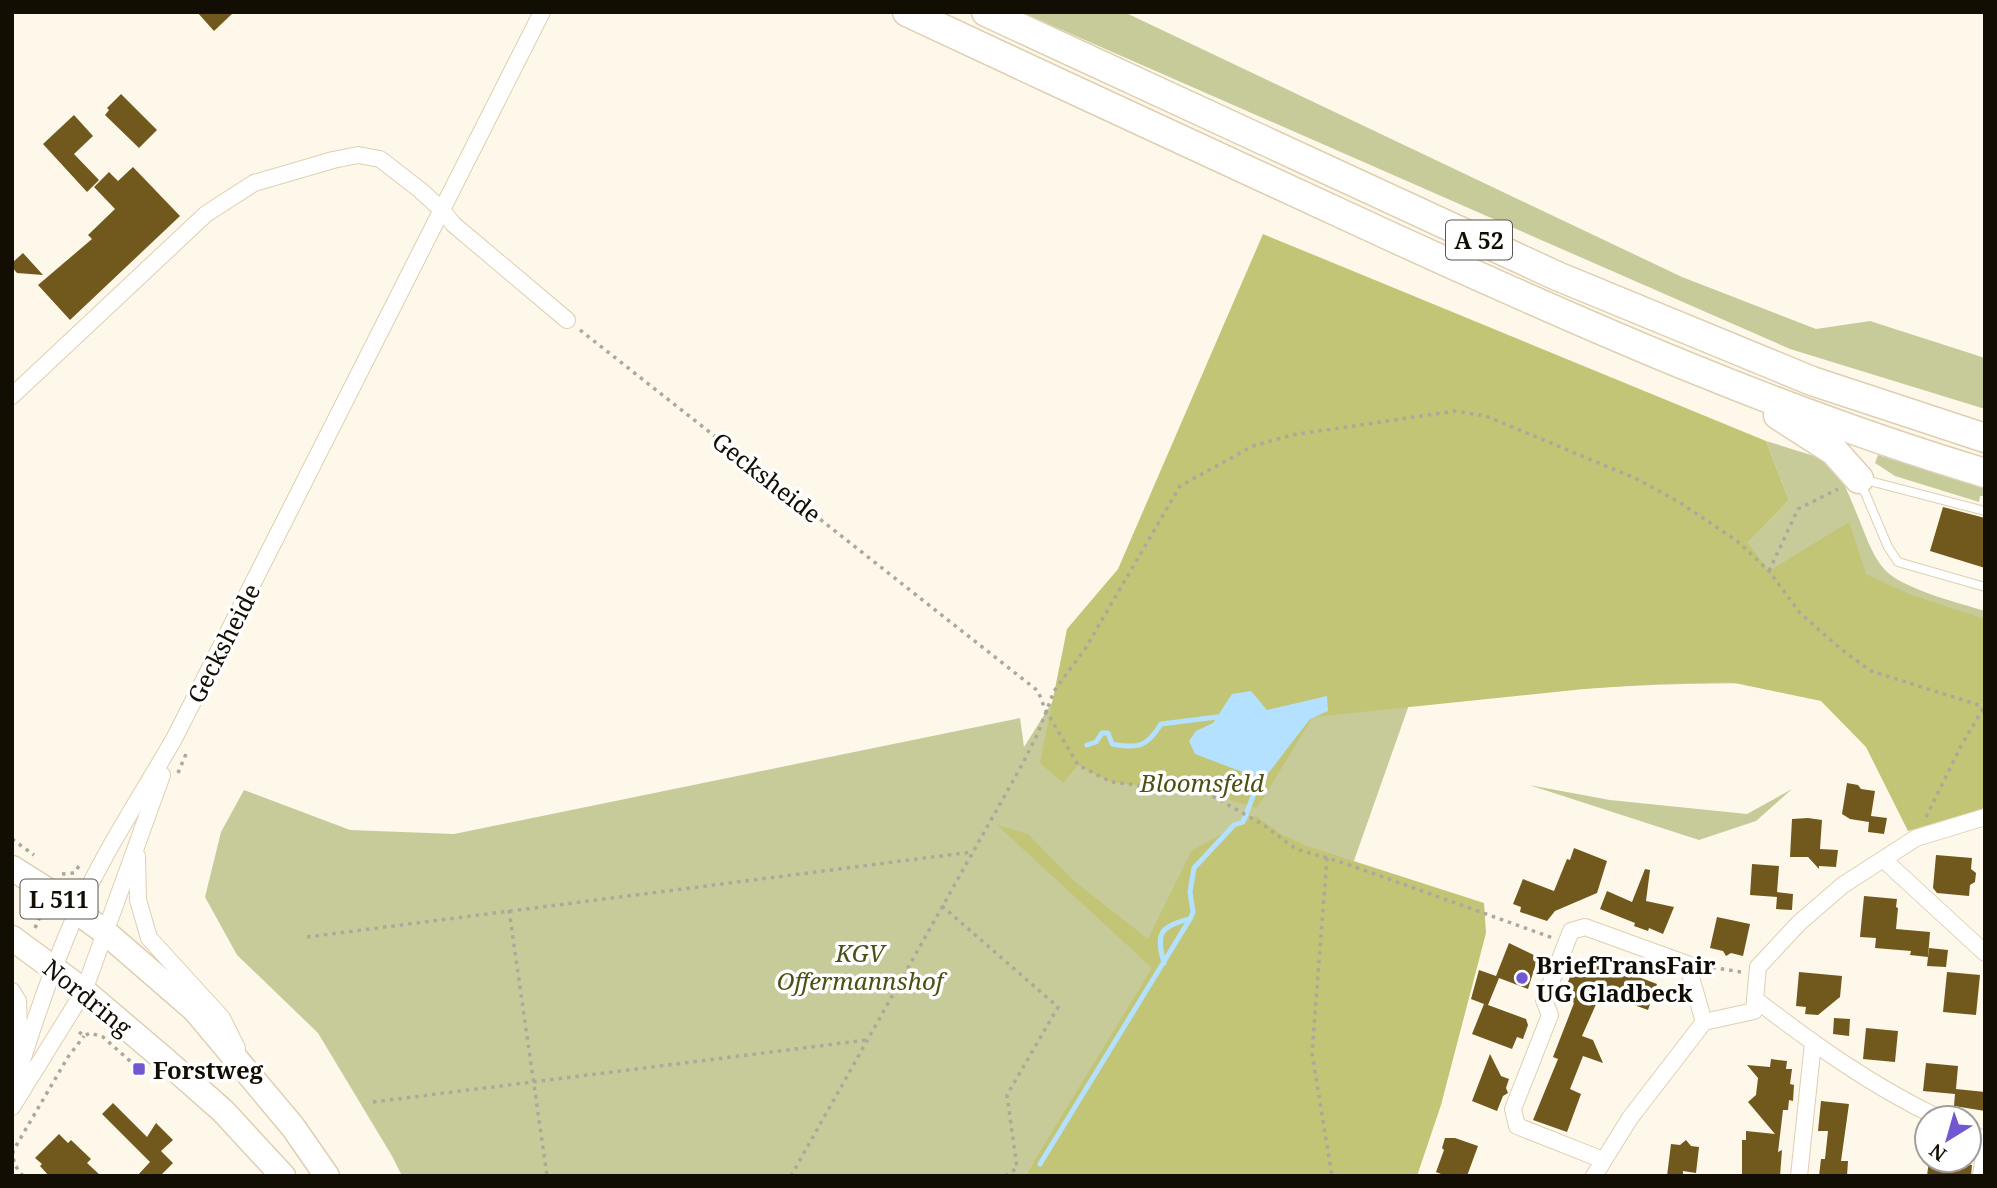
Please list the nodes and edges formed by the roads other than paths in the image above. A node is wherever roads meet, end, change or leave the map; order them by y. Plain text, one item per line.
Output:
1 (542, 12) edge
2 (907, 12) edge
3 (986, 12) edge
4 (441, 209) junction
5 (567, 320) road end
6 (1701, 374) junction
7 (12, 396) edge
8 (1985, 438) edge
9 (1985, 473) edge
10 (1859, 479) junction
11 (1985, 511) edge
12 (1985, 587) edge
13 (174, 740) junction
14 (1985, 817) edge
15 (136, 846) junction
16 (1884, 860) junction
17 (12, 869) edge
18 (77, 911) junction
19 (104, 932) junction
20 (19, 943) edge
21 (1985, 953) edge
22 (55, 970) junction
23 (12, 991) edge
24 (83, 991) junction
25 (1755, 999) junction
26 (1704, 1022) junction
27 (1813, 1044) junction
28 (20, 1066) junction
29 (250, 1072) junction
30 (12, 1094) edge
31 (1913, 1104) edge
32 (12, 1107) edge
33 (1985, 1147) edge
34 (1603, 1160) junction
35 (283, 1176) edge
36 (327, 1176) edge
37 (1594, 1176) edge
38 (1799, 1176) edge
39 (1981, 1176) edge

1 - 4 street, Gecksheide
2 - 6 highway, A 52
3 - 8 highway, A 52
4 - 5 street
4 - 7 street
4 - 13 street, Gecksheide
6 - 9 highway, A 52
6 - 10 highway
10 - 11 lane
10 - 12 lane
13 - 15 street, Gecksheide
13 - 18 street, Gecksheide
14 - 16 street
15 - 19 street, Gecksheide
15 - 29 street
16 - 21 street
16 - 25 street
17 - 18 main road, L 511
18 - 19 main road, L 511
18 - 22 street, Gecksheide
19 - 24 street, Gecksheide
19 - 29 main road, L 511
20 - 22 main road, Nordring / L 511
22 - 24 main road, Nordring / L 511
22 - 28 street, Gecksheide
23 - 28 street
24 - 32 street, Gecksheide
24 - 35 main road, Nordring / L 511
25 - 26 street
25 - 27 street
26 - 34 street
26 - 34 street
27 - 31 street
27 - 38 street
28 - 30 street, Gecksheide
29 - 36 main road, L 511
33 - 39 street
34 - 37 street

